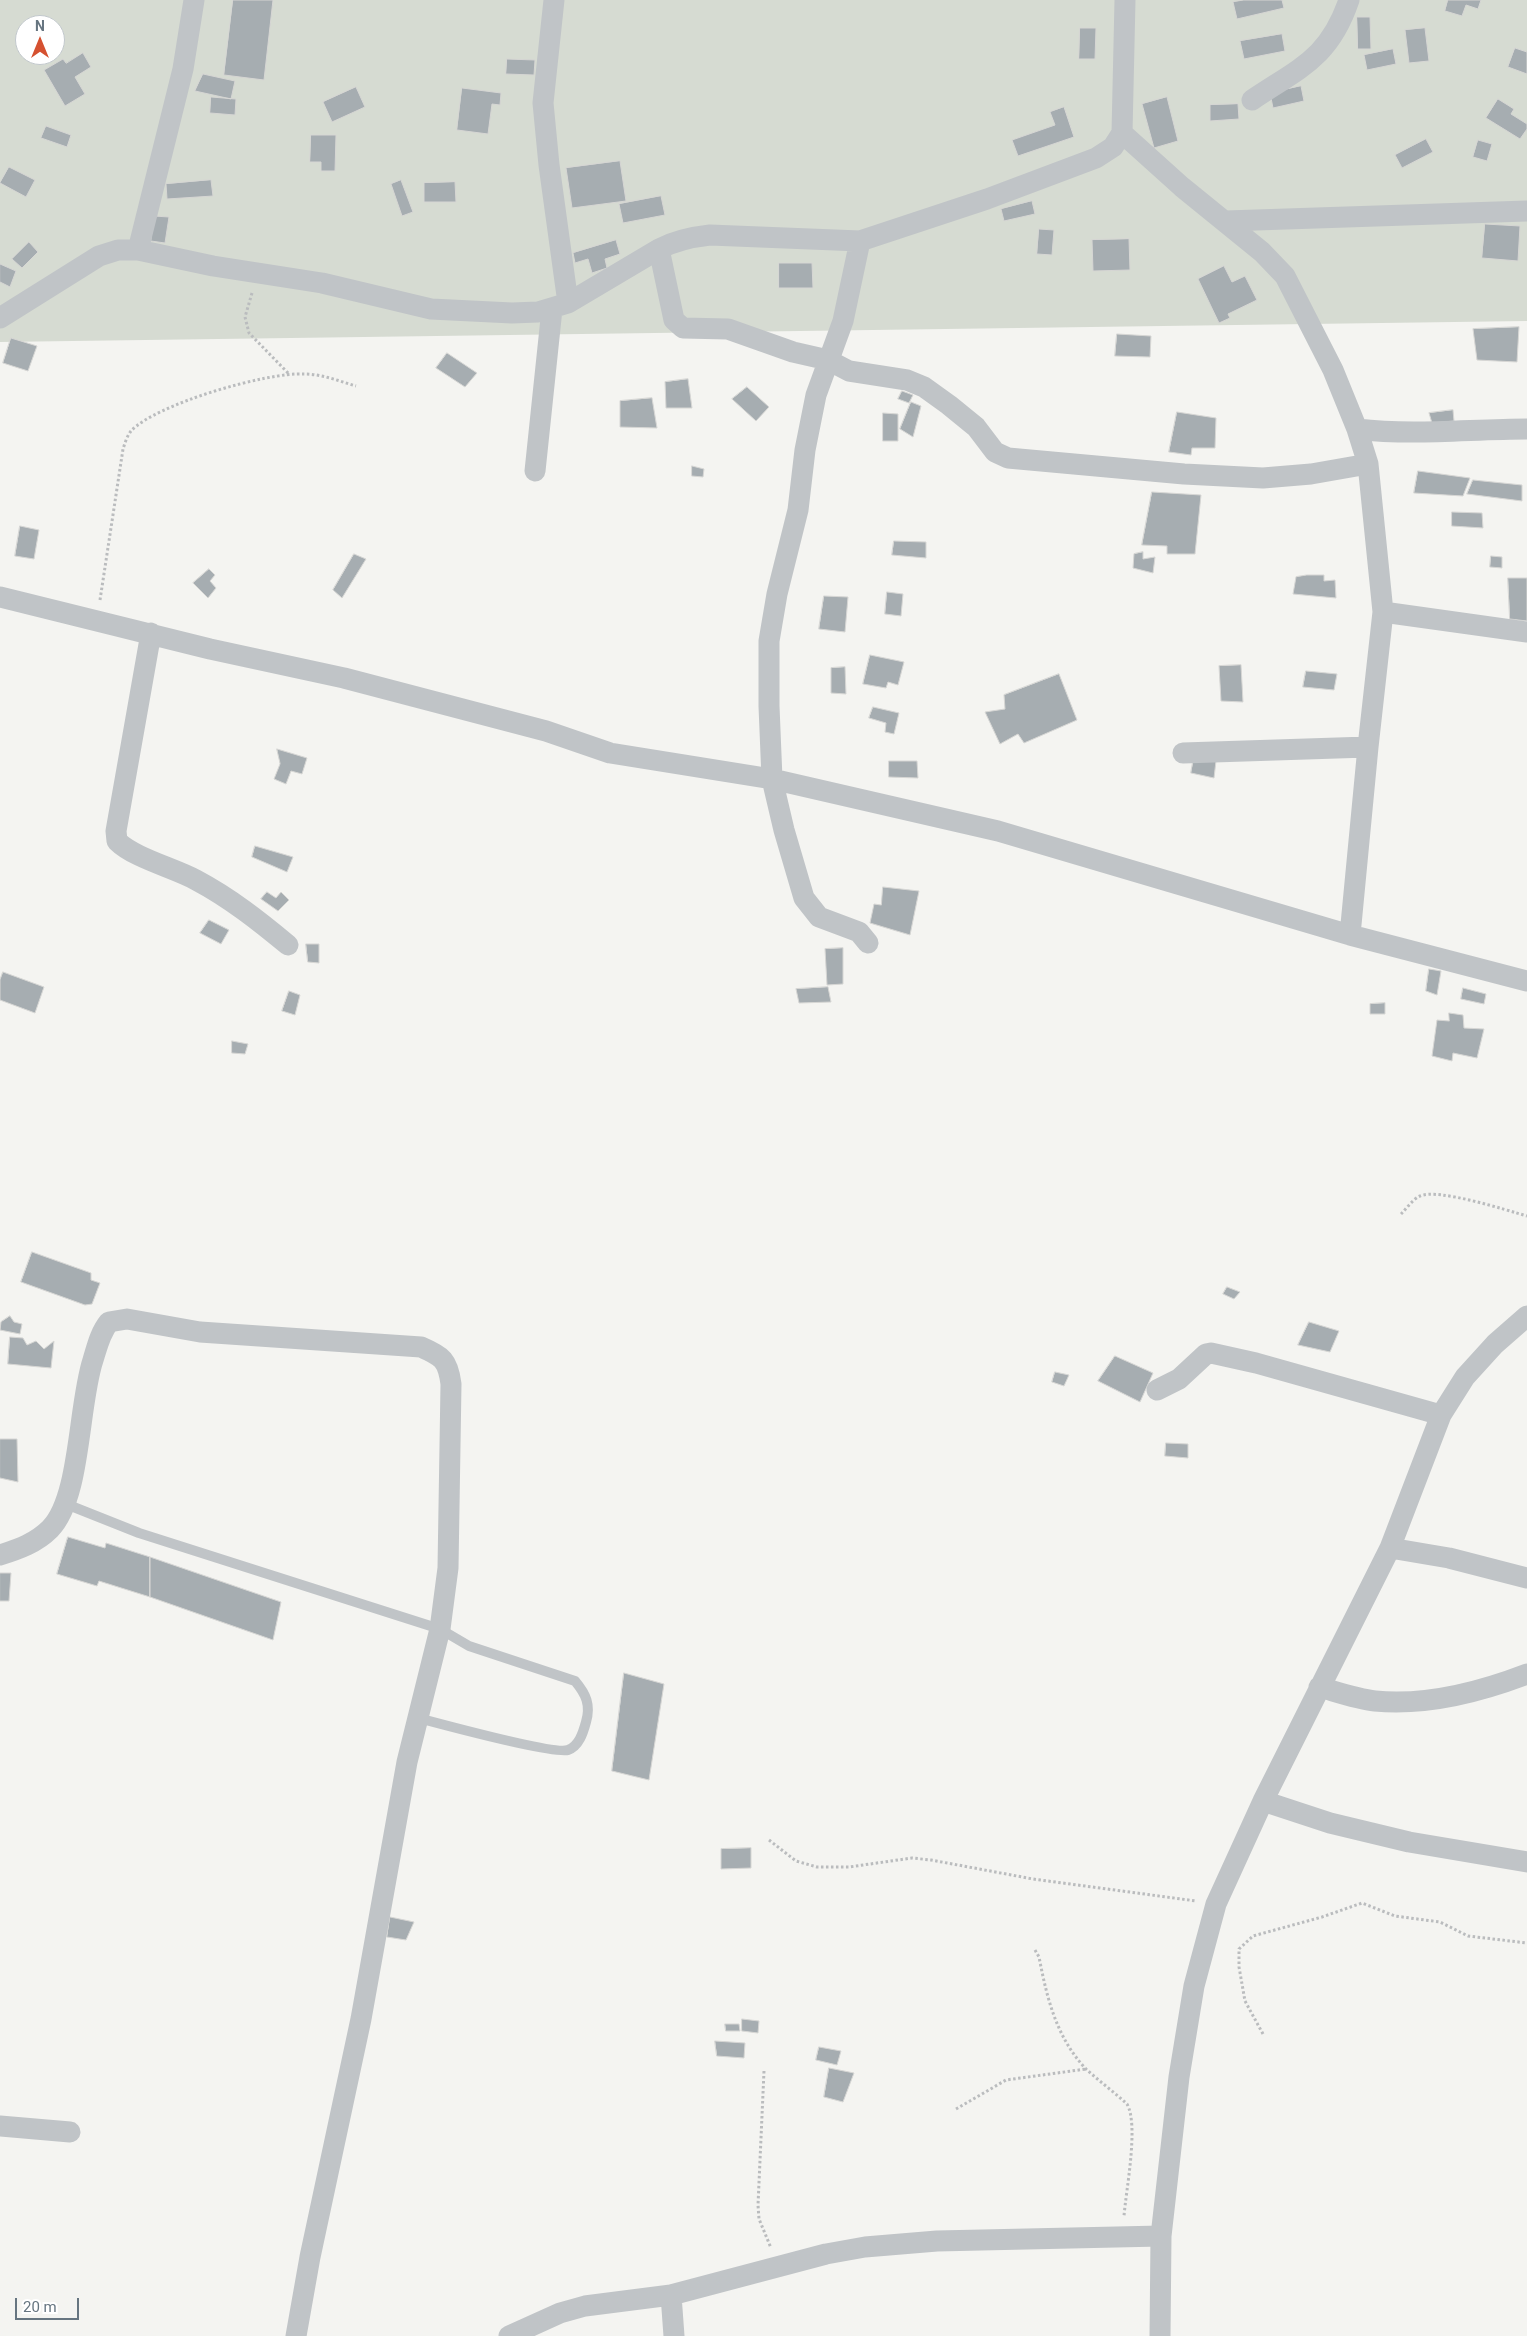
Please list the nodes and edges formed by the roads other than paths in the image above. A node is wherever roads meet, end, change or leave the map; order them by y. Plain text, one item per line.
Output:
1 (194, 0) edge
2 (554, 0) edge
3 (1125, 0) edge
4 (1349, 0) edge
5 (1252, 100) dead end
6 (1122, 132) junction
7 (1527, 211) edge
8 (1226, 221) junction
9 (860, 241) junction
10 (659, 249) junction
11 (138, 250) junction
12 (560, 306) junction
13 (0, 318) edge
14 (828, 360) junction
15 (1527, 429) edge
16 (1357, 430) junction
17 (1368, 464) junction
18 (535, 471) dead end
19 (0, 597) edge
20 (1383, 612) junction
21 (1527, 632) edge
22 (151, 633) junction
23 (1368, 747) junction
24 (1183, 753) dead end
25 (772, 779) junction
26 (1350, 935) junction
27 (868, 943) dead end
28 (288, 945) dead end
29 (1527, 981) edge
30 (1527, 1316) edge
31 (1157, 1390) dead end
32 (1441, 1414) junction
33 (66, 1504) junction
34 (1390, 1548) junction
35 (0, 1555) edge
36 (1527, 1578) edge
37 (440, 1630) junction
38 (1527, 1674) edge
39 (1319, 1687) junction
40 (418, 1718) junction
41 (1263, 1801) junction
42 (1527, 1862) edge
43 (0, 2126) edge
44 (70, 2132) dead end
45 (1161, 2236) junction
46 (671, 2295) junction
47 (296, 2336) edge
48 (509, 2336) edge
49 (674, 2336) edge
50 (1160, 2336) edge

1 - 11 street
2 - 12 street
3 - 6 street
4 - 5 street
6 - 8 street
6 - 9 street
7 - 8 street
8 - 16 street
9 - 10 street
9 - 14 street
10 - 12 street
10 - 14 street
11 - 12 street
11 - 13 street
12 - 18 street
14 - 17 street
14 - 25 street
15 - 16 street
16 - 17 street
17 - 20 street
19 - 22 street
20 - 21 street
20 - 23 street
22 - 25 street
22 - 28 street
23 - 24 street
23 - 26 street
25 - 26 street
25 - 27 street
26 - 29 street
30 - 32 street
31 - 32 street
32 - 34 street
33 - 35 street
33 - 37 lane
33 - 37 street
34 - 36 street
34 - 39 street
37 - 40 street
37 - 40 lane
38 - 39 street
39 - 41 street
40 - 47 street
41 - 42 street
41 - 45 street
43 - 44 street
45 - 46 street
45 - 50 street
46 - 48 street
46 - 49 street

